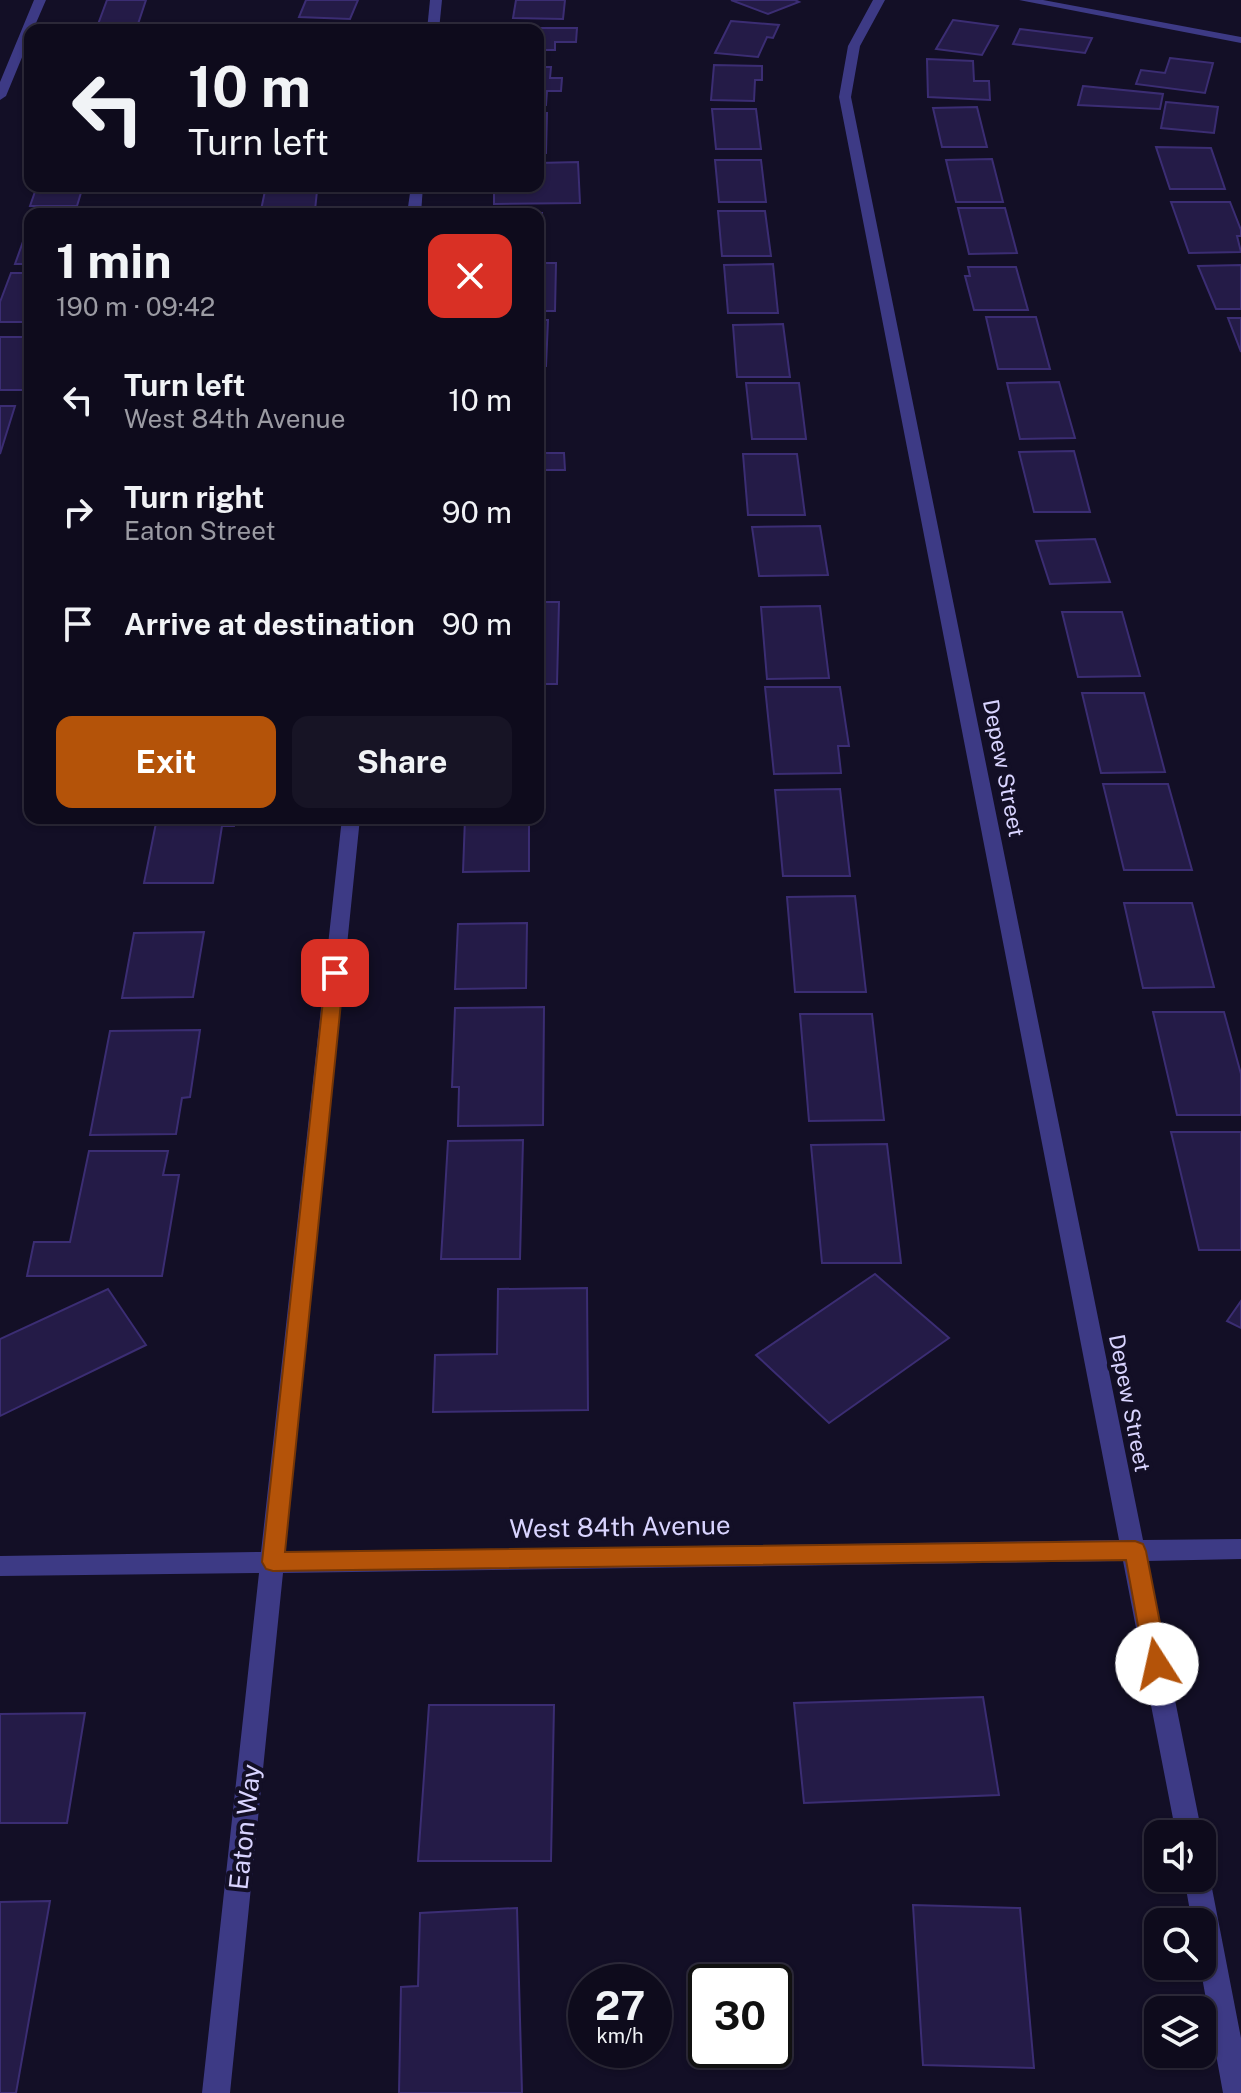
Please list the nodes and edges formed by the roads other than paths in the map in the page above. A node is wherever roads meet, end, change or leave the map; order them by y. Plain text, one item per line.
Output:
1 (40, 0) edge
2 (436, 0) edge
3 (879, 0) edge
4 (1025, 0) edge
5 (30, 24) edge
6 (434, 24) edge
7 (24, 38) edge
8 (1241, 40) edge
9 (0, 96) edge
10 (350, 824) edge
11 (1241, 1549) edge
12 (1135, 1551) junction
13 (273, 1562) junction
14 (0, 1566) edge
15 (1186, 1820) edge
16 (1200, 1892) edge
17 (216, 2093) edge
18 (1237, 2093) edge

1 - 5 street
2 - 6 street
3 - 12 street, Depew Street
4 - 8 street
7 - 9 street
10 - 13 street, Eaton Way
11 - 12 street, West 84th Avenue
12 - 13 street, West 84th Avenue
12 - 15 street, Depew Street
13 - 14 street, West 84th Avenue
13 - 17 street, Eaton Way
16 - 18 street

